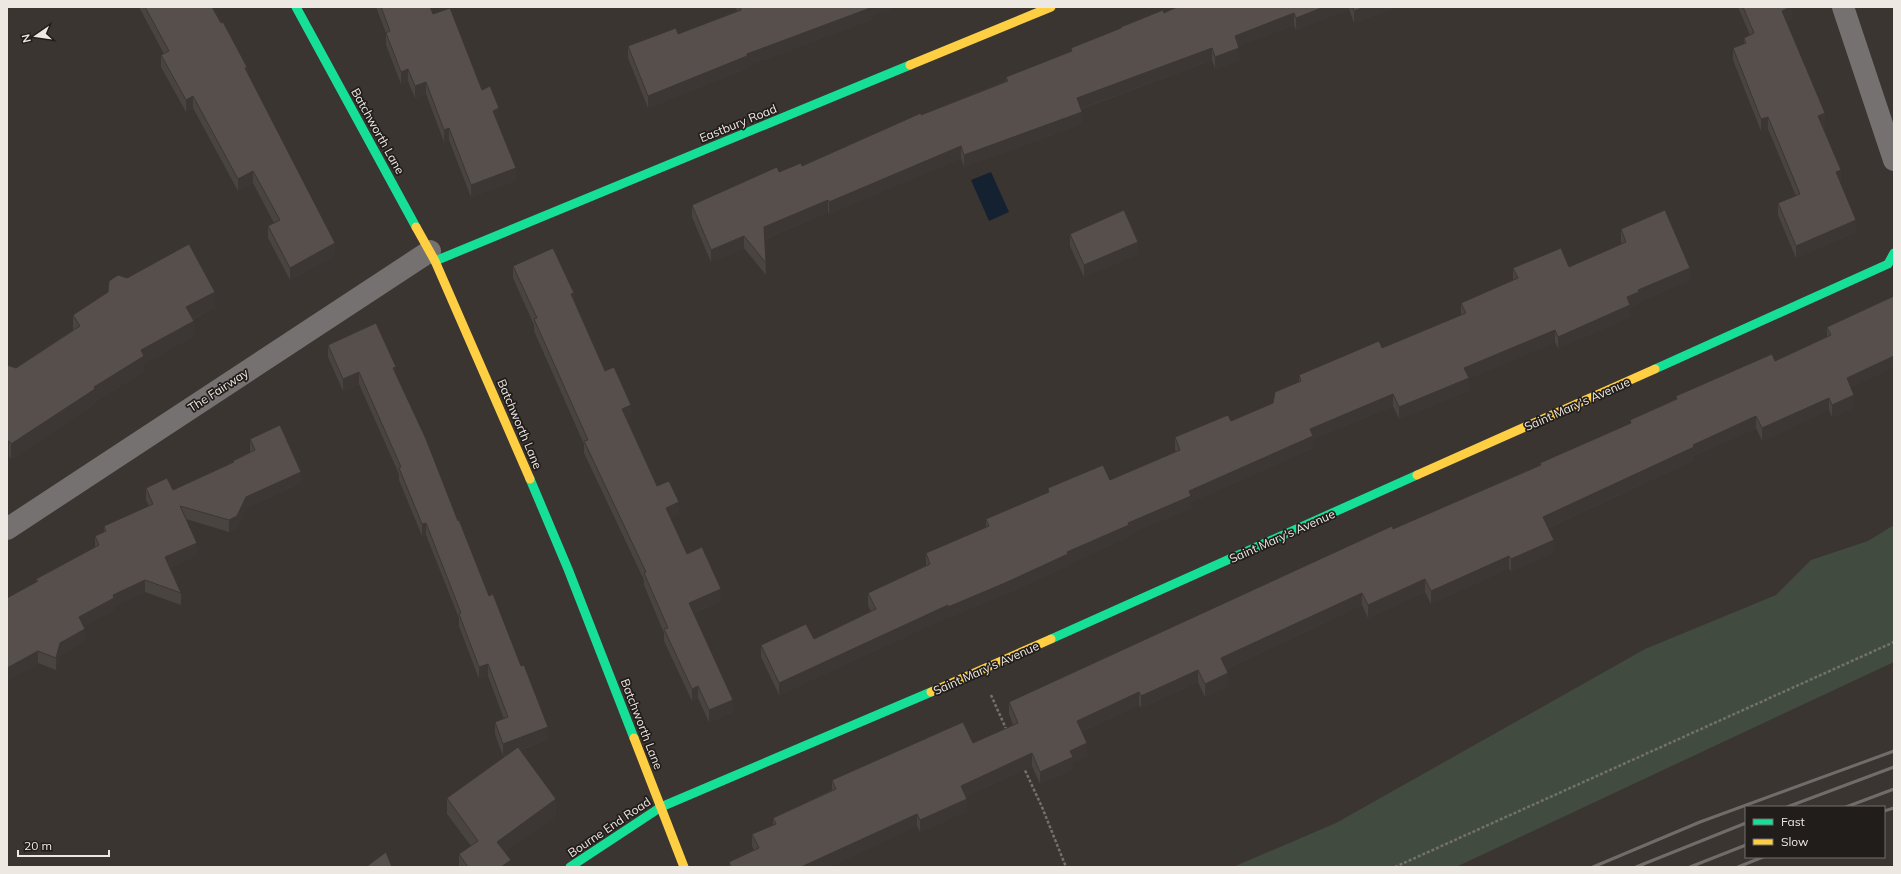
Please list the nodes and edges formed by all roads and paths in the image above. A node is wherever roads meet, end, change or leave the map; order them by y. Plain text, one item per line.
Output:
1 (296, 7) edge
2 (1051, 7) edge
3 (1843, 7) edge
4 (1894, 160) edge
5 (1894, 253) edge
6 (432, 256) junction
7 (7, 529) edge
8 (1894, 642) edge
9 (980, 672) junction
10 (1009, 736) edge
11 (1022, 764) edge
12 (661, 807) junction
13 (570, 867) edge
14 (684, 867) edge
15 (1066, 867) edge
16 (1395, 867) edge

1 - 6 street, Batchworth Lane
2 - 6 street, Eastbury Road
3 - 4 street
5 - 9 street, Saint Mary's Avenue
6 - 7 street, The Fairway
6 - 12 street, Batchworth Lane
8 - 16 path
9 - 10 path
9 - 12 street, Saint Mary's Avenue
11 - 15 path
12 - 13 street, Bourne End Road
12 - 14 street, Batchworth Lane

